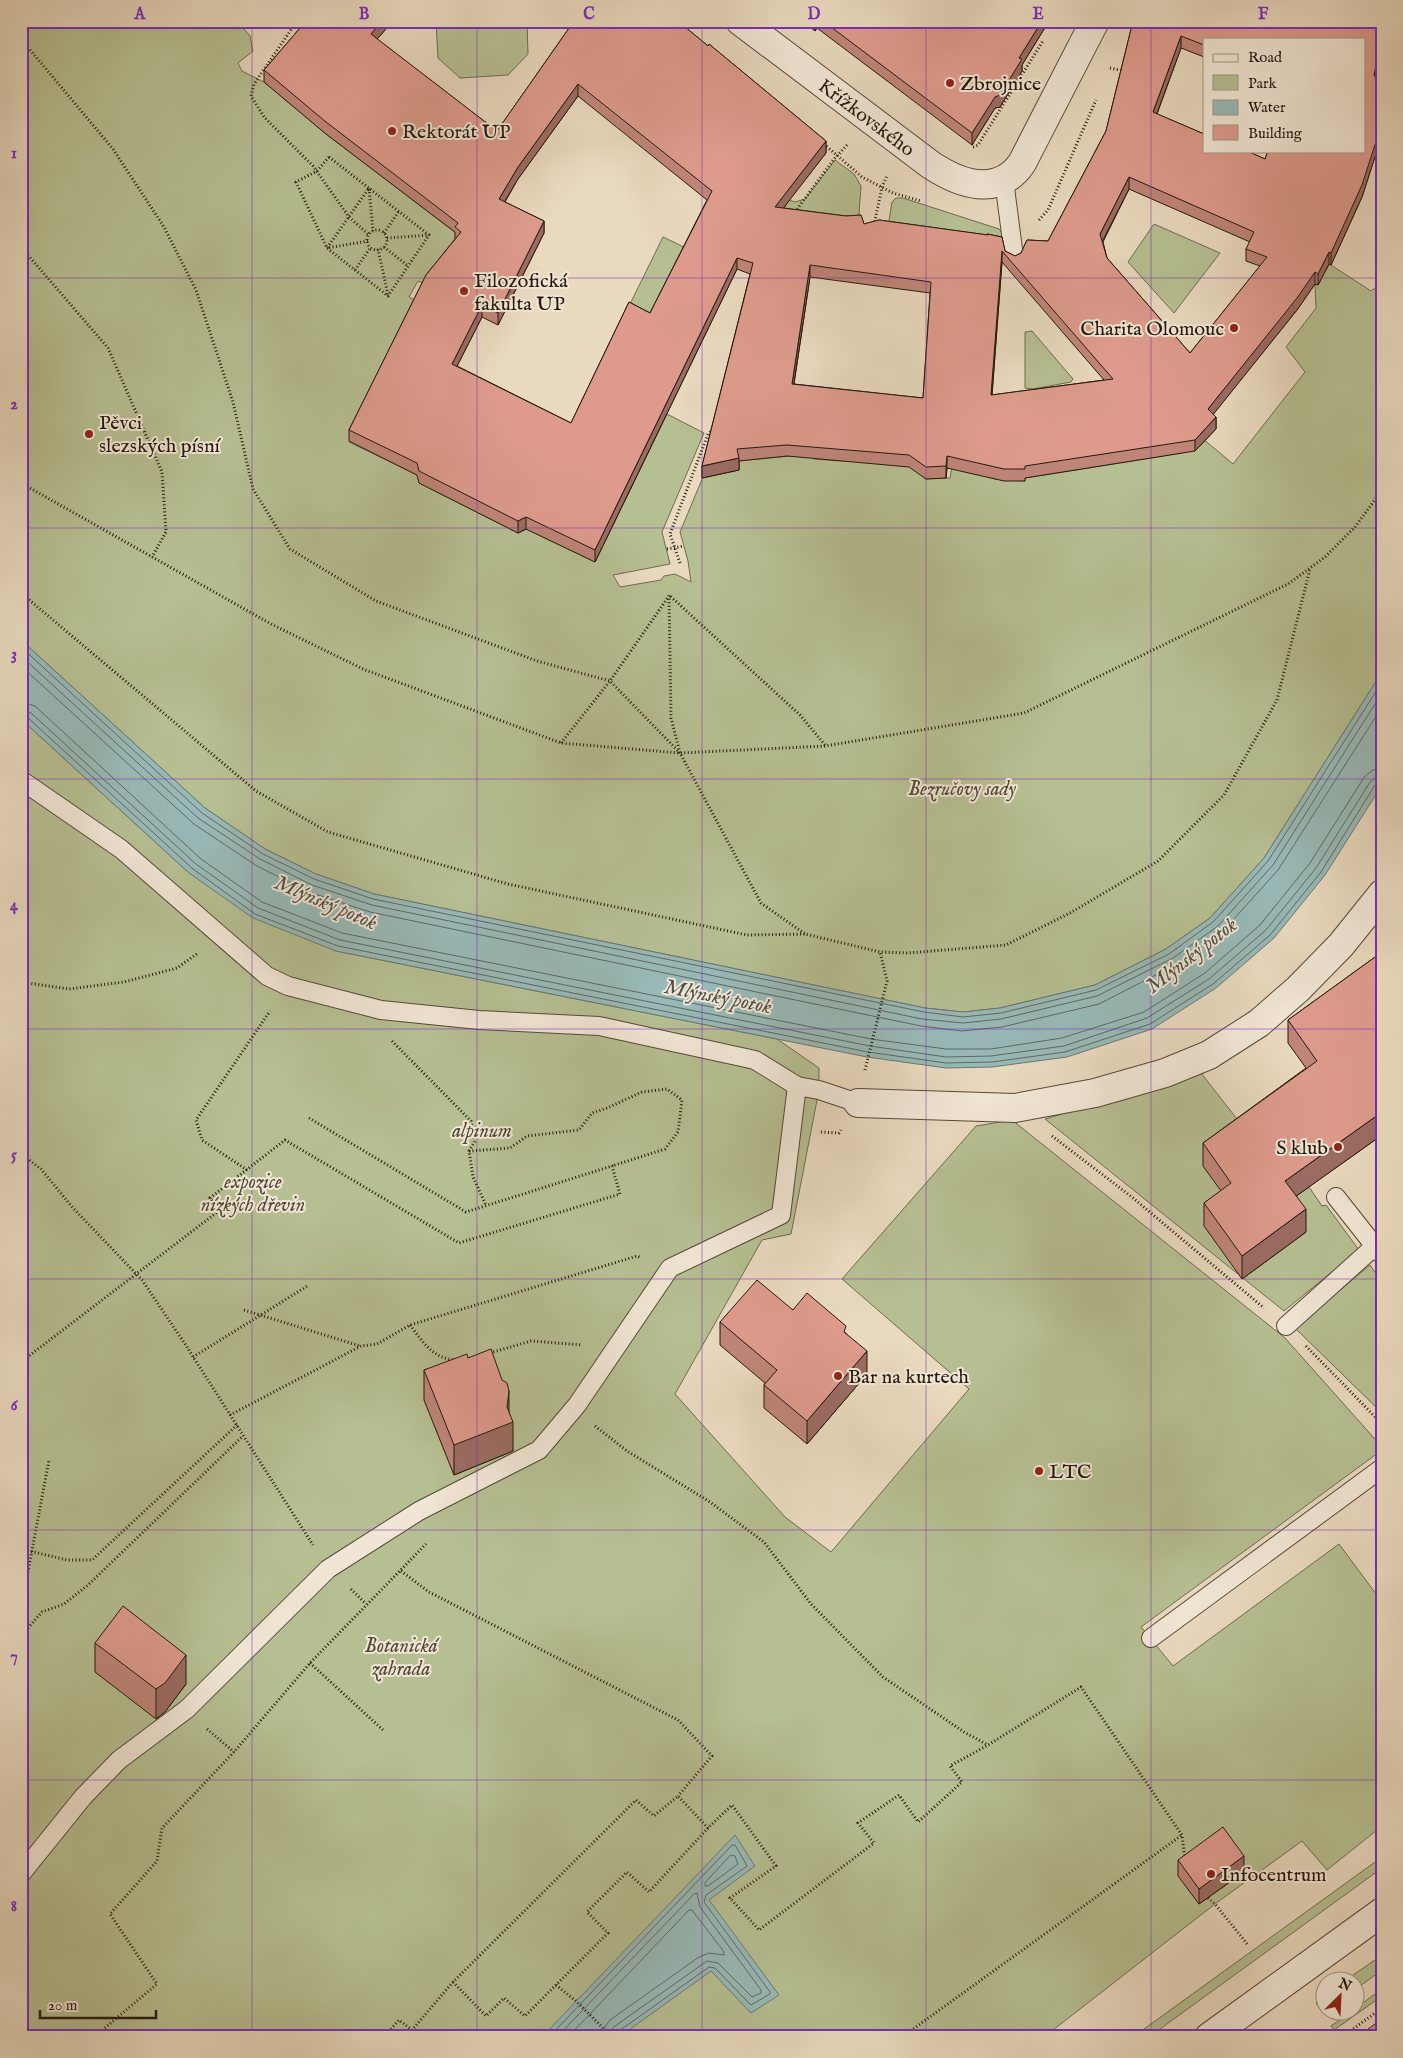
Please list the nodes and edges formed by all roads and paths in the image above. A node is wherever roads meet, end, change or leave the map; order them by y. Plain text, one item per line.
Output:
1 (297, 21) edge
2 (740, 21) edge
3 (1095, 21) edge
4 (1045, 38) dead end
5 (21, 39) edge
6 (1107, 67) dead end
7 (1129, 73) edge
8 (868, 118) junction
9 (901, 143) junction
10 (965, 150) dead end
11 (317, 171) junction
12 (1004, 180) junction
13 (368, 188) junction
14 (399, 211) junction
15 (795, 213) edge
16 (349, 217) junction
17 (873, 230) edge
18 (373, 231) junction
19 (384, 233) junction
20 (429, 234) junction
21 (369, 235) junction
22 (387, 238) junction
23 (368, 241) junction
24 (21, 247) edge
25 (371, 247) junction
26 (384, 247) junction
27 (327, 248) junction
28 (378, 249) junction
29 (1014, 257) edge
30 (408, 266) junction
31 (355, 270) junction
32 (388, 296) junction
33 (714, 428) edge
34 (21, 483) edge
35 (1382, 490) edge
36 (684, 546) dead end
37 (675, 548) junction
38 (667, 550) dead end
39 (152, 557) junction
40 (680, 563) dead end
41 (1311, 567) junction
42 (21, 593) edge
43 (669, 595) junction
44 (610, 681) junction
45 (561, 743) junction
46 (825, 746) junction
47 (680, 753) junction
48 (21, 780) edge
49 (1382, 894) edge
50 (805, 934) junction
51 (222, 936) junction
52 (880, 952) junction
53 (21, 982) edge
54 (288, 986) junction
55 (381, 1010) junction
56 (865, 1072) dead end
57 (797, 1086) junction
58 (858, 1103) joint
59 (1015, 1108) junction
60 (308, 1118) dead end
61 (469, 1151) junction
62 (21, 1154) edge
63 (612, 1166) junction
64 (247, 1170) junction
65 (1336, 1197) dead end
66 (486, 1205) junction
67 (1378, 1251) edge
68 (670, 1268) junction
69 (137, 1274) junction
70 (309, 1285) dead end
71 (244, 1310) dead end
72 (261, 1316) junction
73 (410, 1325) junction
74 (1286, 1326) junction
75 (361, 1346) junction
76 (616, 1347) junction
77 (484, 1355) edge
78 (193, 1357) junction
79 (458, 1360) edge
80 (21, 1362) edge
81 (577, 1405) junction
82 (230, 1415) junction
83 (1382, 1424) edge
84 (237, 1425) junction
85 (243, 1436) junction
86 (49, 1460) dead end
87 (1382, 1468) edge
88 (21, 1549) edge
89 (32, 1551) junction
90 (328, 1569) junction
91 (24, 1593) dead end
92 (356, 1594) dead end
93 (366, 1604) junction
94 (21, 1636) edge
95 (1151, 1638) dead end
96 (310, 1663) junction
97 (383, 1730) dead end
98 (215, 1736) dead end
99 (988, 1745) junction
100 (234, 1752) junction
101 (678, 1796) junction
102 (708, 1828) junction
103 (1182, 1835) junction
104 (1186, 1864) edge
105 (21, 1874) edge
106 (1208, 1898) edge
107 (1382, 1912) edge
108 (1248, 1945) dead end
109 (453, 1982) junction
110 (555, 1985) junction
111 (1382, 2008) edge
112 (94, 2037) edge
113 (384, 2037) edge
114 (612, 2037) edge
115 (902, 2037) edge
116 (1209, 2037) edge
117 (1342, 2037) edge

1 - 11 path
2 - 8 street, Křížkovského
3 - 12 street
4 - 10 path
5 - 44 path
6 - 7 path
8 - 9 street, Křížkovského
8 - 15 path
9 - 12 street, Křížkovského
9 - 17 path
11 - 13 path
11 - 16 path
11 - 27 path
12 - 29 lane
13 - 14 path
13 - 16 path
13 - 18 path
14 - 19 path
14 - 20 path
16 - 21 path
16 - 27 path
18 - 19 path
18 - 21 path
19 - 22 path
20 - 22 path
20 - 30 path
21 - 23 path
22 - 26 path
23 - 25 path
23 - 27 path
24 - 39 path
25 - 28 path
25 - 31 path
26 - 28 path
26 - 30 path
27 - 31 path
28 - 32 path
30 - 32 path
31 - 32 path
33 - 37 path
34 - 39 path
35 - 41 path
36 - 37 path
37 - 38 path
37 - 40 path
39 - 45 path
41 - 46 path
41 - 52 path
42 - 50 path
43 - 44 path
43 - 46 path
43 - 47 path
44 - 45 path
44 - 47 path
45 - 47 path
46 - 47 path
47 - 50 path
48 - 51 lane
49 - 59 street
50 - 52 path
51 - 53 path
51 - 54 lane
52 - 56 path
54 - 55 lane
54 - 64 path
55 - 57 lane
55 - 61 path
57 - 58 lane
57 - 68 lane
58 - 59 street
59 - 74 path
60 - 66 path
61 - 63 path
61 - 66 path
62 - 69 path
63 - 64 path
63 - 66 path
64 - 69 path
65 - 67 lane
67 - 74 lane
68 - 73 path
68 - 76 lane
69 - 78 path
69 - 80 path
70 - 72 path
71 - 72 path
72 - 75 path
72 - 78 path
73 - 75 path
73 - 79 path
74 - 83 path
75 - 82 path
76 - 77 path
76 - 81 lane
78 - 82 path
81 - 90 lane
81 - 99 path
82 - 84 path
84 - 85 path
84 - 89 path
85 - 90 path
85 - 94 path
86 - 89 path
87 - 95 lane
88 - 89 path
89 - 91 path
90 - 105 lane
92 - 93 path
93 - 96 path
93 - 101 path
96 - 97 path
96 - 100 path
98 - 100 path
99 - 102 path
99 - 103 path
100 - 112 path
101 - 102 path
101 - 109 path
102 - 110 path
103 - 104 path
103 - 115 path
106 - 108 path
107 - 116 street
109 - 110 path
109 - 113 path
110 - 114 path
111 - 117 path

